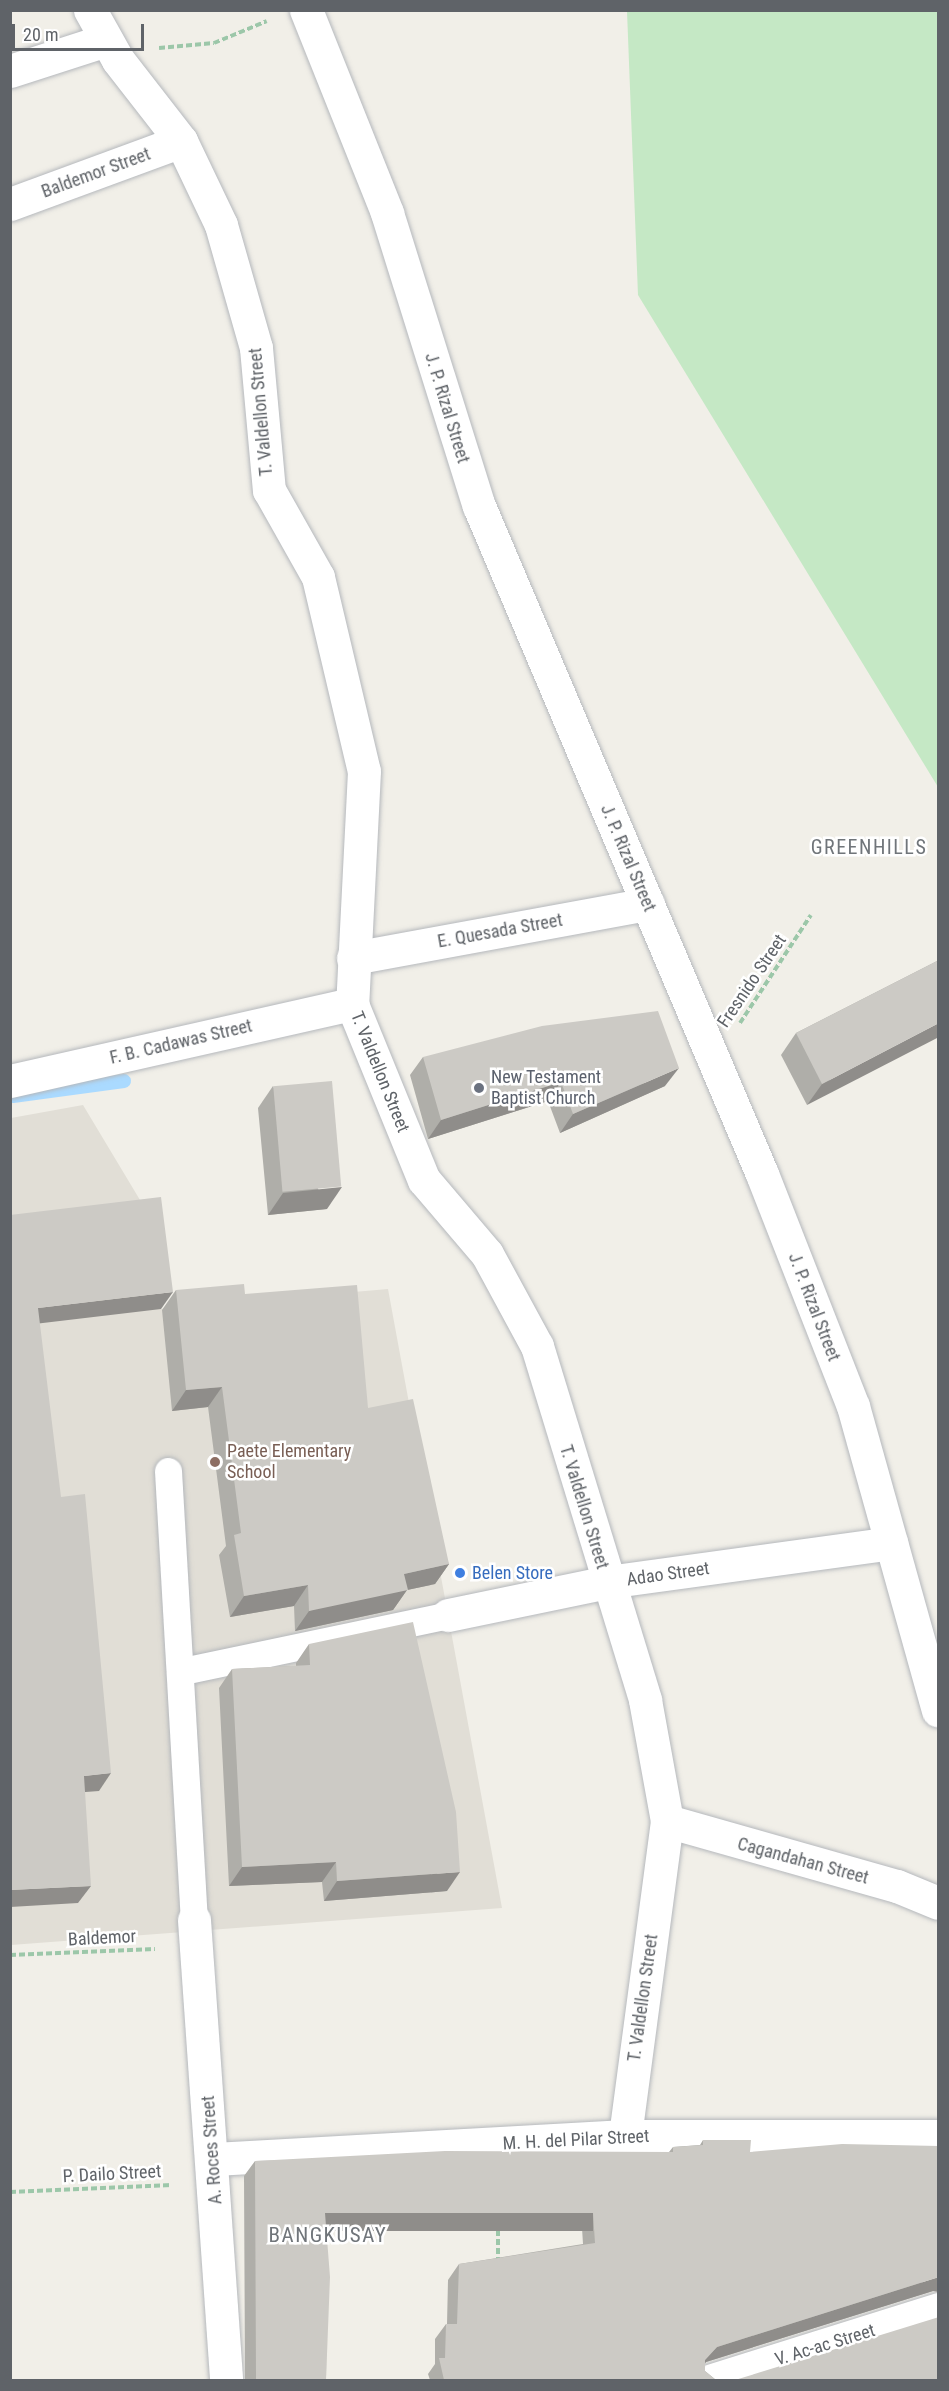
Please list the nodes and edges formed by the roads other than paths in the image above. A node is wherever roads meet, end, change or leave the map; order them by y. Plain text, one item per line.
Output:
1 (90, 10) edge
2 (306, 10) edge
3 (112, 50) junction
4 (10, 71) edge
5 (181, 141) junction
6 (10, 204) edge
7 (648, 904) junction
8 (353, 958) junction
9 (352, 1004) junction
10 (10, 1081) edge
11 (168, 1472) dead end
12 (891, 1543) junction
13 (607, 1582) junction
14 (448, 1615) joint
15 (183, 1671) junction
16 (939, 1710) edge
17 (667, 1821) junction
18 (939, 1903) edge
19 (194, 1934) joint
20 (625, 2136) junction
21 (939, 2136) edge
22 (214, 2171) junction
23 (939, 2309) edge
24 (226, 2380) edge
25 (712, 2380) edge

1 - 3 street, T. Valdellon Street
2 - 7 street, J. P. Rizal Street
3 - 4 street
3 - 5 street, T. Valdellon Street
5 - 6 street, Baldemor Street
5 - 8 street, T. Valdellon Street
7 - 8 street, E. Quesada Street
7 - 12 street, J. P. Rizal Street
8 - 9 street, T. Valdellon Street
9 - 10 street, F. B. Cadawas Street
9 - 13 street, T. Valdellon Street
11 - 15 lane
12 - 13 street, Adao Street
12 - 16 street, J. P. Rizal Street
13 - 14 street, Adao Street
13 - 17 street, T. Valdellon Street
14 - 15 lane
15 - 19 lane
17 - 18 street, Cagandahan Street
17 - 20 street, T. Valdellon Street
19 - 22 street, A. Roces Street
20 - 21 street, M. H. del Pilar Street
20 - 22 street, M. H. del Pilar Street
22 - 24 street, A. Roces Street
23 - 25 street, V. Ac-ac Street

